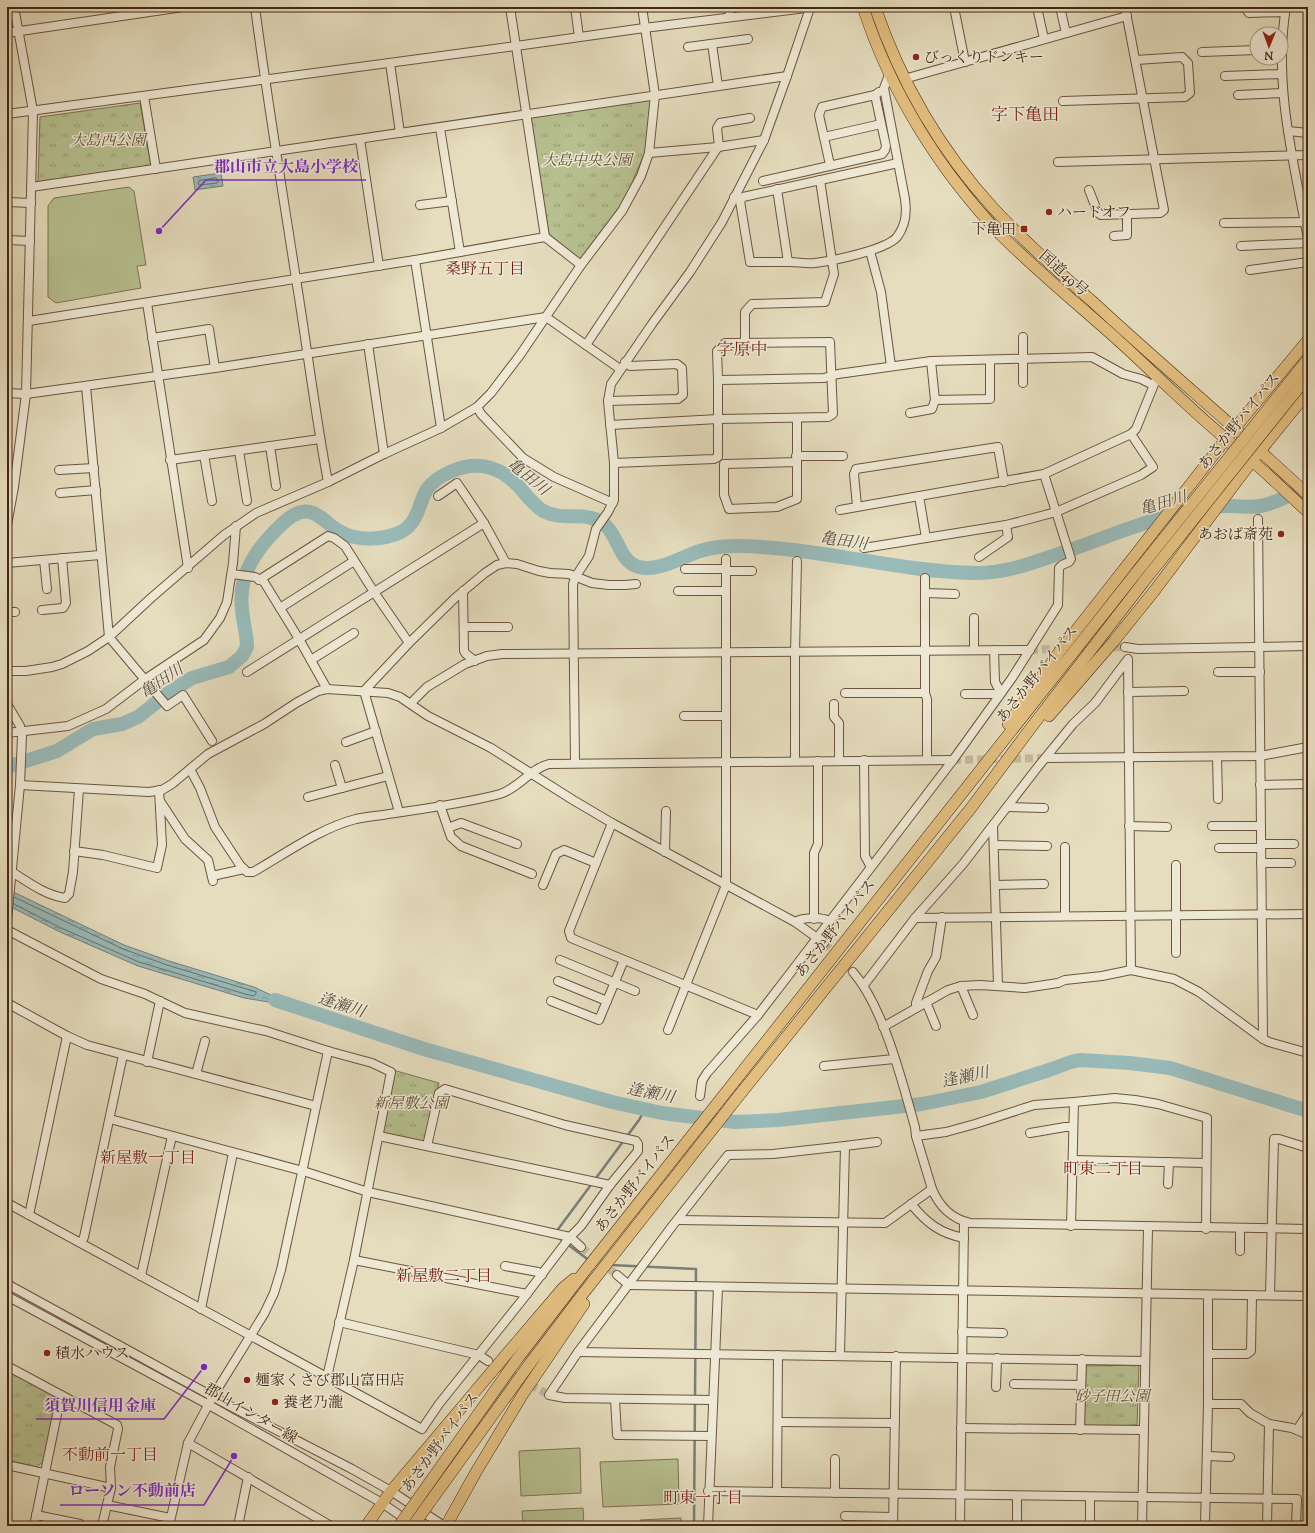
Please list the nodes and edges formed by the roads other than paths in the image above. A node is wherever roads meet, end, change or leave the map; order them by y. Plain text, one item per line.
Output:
1 (14, 7) edge
2 (184, 7) edge
3 (255, 7) edge
4 (510, 7) edge
5 (575, 7) edge
6 (642, 7) edge
7 (729, 7) edge
8 (812, 7) edge
9 (863, 7) edge
10 (875, 7) edge
11 (954, 7) edge
12 (1037, 7) edge
13 (1060, 7) edge
14 (1125, 7) edge
15 (1246, 7) edge
16 (772, 10) edge
17 (1285, 10) edge
18 (1127, 16) junction
19 (730, 17) junction
20 (1283, 26) edge
21 (644, 28) junction
22 (19, 31) junction
23 (7, 33) edge
24 (1066, 33) junction
25 (579, 37) junction
26 (748, 39) dead end
27 (1044, 39) junction
28 (712, 44) junction
29 (516, 46) junction
30 (688, 47) dead end
31 (1249, 50) edge
32 (1202, 52) dead end
33 (1136, 60) junction
34 (965, 62) junction
35 (390, 63) junction
36 (1282, 66) edge
37 (1282, 74) junction
38 (889, 75) junction
39 (788, 76) junction
40 (1225, 76) dead end
41 (904, 79) junction
42 (265, 80) junction
43 (718, 86) junction
44 (884, 88) junction
45 (1283, 93) junction
46 (875, 94) junction
47 (655, 95) junction
48 (1238, 95) dead end
49 (144, 96) junction
50 (1143, 99) junction
51 (1063, 101) dead end
52 (33, 111) junction
53 (7, 114) edge
54 (526, 115) junction
55 (750, 118) dead end
56 (881, 124) junction
57 (440, 128) junction
58 (1288, 131) junction
59 (1308, 133) edge
60 (400, 134) junction
61 (824, 137) junction
62 (360, 139) junction
63 (764, 140) junction
64 (718, 147) junction
65 (277, 151) junction
66 (649, 153) junction
67 (1292, 155) junction
68 (1308, 155) edge
69 (1156, 160) junction
70 (1058, 162) dead end
71 (898, 163) junction
72 (830, 165) junction
73 (156, 169) junction
74 (820, 180) junction
75 (763, 181) dead end
76 (31, 187) junction
77 (777, 190) junction
78 (1090, 190) dead end
79 (737, 199) junction
80 (452, 201) junction
81 (7, 202) edge
82 (31, 202) junction
83 (420, 206) dead end
84 (1127, 214) junction
85 (1305, 222) junction
86 (1224, 223) dead end
87 (1114, 236) dead end
88 (545, 237) junction
89 (1308, 239) edge
90 (7, 240) edge
91 (30, 241) junction
92 (1308, 243) edge
93 (1241, 246) dead end
94 (870, 251) junction
95 (460, 252) junction
96 (415, 260) junction
97 (832, 260) junction
98 (788, 262) junction
99 (1308, 262) edge
100 (582, 265) junction
101 (380, 266) junction
102 (1250, 270) dead end
103 (296, 279) junction
104 (147, 303) junction
105 (546, 317) junction
106 (28, 321) junction
107 (426, 335) junction
108 (1023, 337) dead end
109 (152, 338) junction
110 (1308, 340) edge
111 (745, 343) junction
112 (368, 344) junction
113 (586, 345) junction
114 (308, 354) junction
115 (1023, 358) junction
116 (1308, 359) edge
117 (990, 360) junction
118 (931, 361) junction
119 (625, 362) junction
120 (891, 366) junction
121 (215, 368) junction
122 (620, 370) junction
123 (158, 376) junction
124 (832, 376) junction
125 (1308, 376) edge
126 (718, 380) junction
127 (1155, 381) junction
128 (1023, 383) dead end
129 (86, 386) junction
130 (7, 393) edge
131 (26, 394) junction
132 (1307, 395) edge
133 (935, 400) junction
134 (608, 401) junction
135 (477, 407) junction
136 (910, 412) dead end
137 (797, 418) junction
138 (718, 419) junction
139 (610, 425) junction
140 (441, 428) junction
141 (1235, 429) junction
142 (1131, 434) junction
143 (320, 439) junction
144 (1226, 439) junction
145 (270, 446) junction
146 (239, 450) junction
147 (1260, 451) junction
148 (384, 454) junction
149 (204, 455) junction
150 (843, 456) dead end
151 (718, 458) junction
152 (796, 459) junction
153 (170, 460) junction
154 (1252, 461) junction
155 (614, 463) junction
156 (724, 464) junction
157 (94, 468) junction
158 (59, 470) dead end
159 (1044, 474) junction
160 (328, 482) junction
161 (1004, 482) junction
162 (11, 486) edge
163 (276, 486) dead end
164 (96, 490) junction
165 (60, 493) dead end
166 (1308, 495) edge
167 (438, 496) dead end
168 (919, 496) junction
169 (212, 500) dead end
170 (247, 501) dead end
171 (613, 503) junction
172 (857, 506) junction
173 (840, 510) dead end
174 (1056, 512) junction
175 (1308, 512) edge
176 (1258, 519) dead end
177 (484, 523) junction
178 (7, 525) edge
179 (1006, 525) junction
180 (236, 526) junction
181 (926, 538) junction
182 (864, 548) dead end
183 (100, 555) junction
184 (979, 557) dead end
185 (62, 558) junction
186 (726, 559) dead end
187 (44, 560) junction
188 (354, 560) junction
189 (797, 561) dead end
190 (7, 563) edge
191 (506, 563) junction
192 (188, 568) junction
193 (685, 569) dead end
194 (726, 570) junction
195 (752, 571) dead end
196 (232, 574) junction
197 (576, 576) junction
198 (257, 578) junction
199 (925, 578) dead end
200 (636, 584) dead end
201 (47, 589) dead end
202 (463, 591) junction
203 (678, 591) dead end
204 (726, 591) junction
205 (374, 592) junction
206 (925, 593) junction
207 (955, 594) dead end
208 (280, 608) junction
209 (42, 610) dead end
210 (974, 618) dead end
211 (464, 627) junction
212 (508, 627) dead end
213 (354, 634) dead end
214 (109, 637) junction
215 (299, 639) junction
216 (409, 643) junction
217 (1308, 646) edge
218 (1125, 647) tunnel mouth
219 (1260, 647) junction
220 (1138, 649) junction
221 (974, 650) junction
222 (994, 650) junction
223 (1030, 650) junction
224 (925, 651) junction
225 (795, 652) junction
226 (726, 653) junction
227 (574, 654) junction
228 (1128, 659) junction
229 (311, 660) junction
230 (474, 661) junction
231 (7, 671) edge
232 (247, 672) dead end
233 (1218, 672) dead end
234 (1260, 672) junction
235 (144, 680) junction
236 (327, 689) junction
237 (364, 691) junction
238 (1128, 692) junction
239 (1184, 692) dead end
240 (845, 693) dead end
241 (925, 693) junction
242 (965, 694) dead end
243 (1000, 695) junction
244 (411, 703) junction
245 (7, 704) edge
246 (834, 704) dead end
247 (684, 716) dead end
248 (726, 716) junction
249 (376, 731) junction
250 (21, 732) junction
251 (7, 733) edge
252 (212, 741) dead end
253 (346, 742) dead end
254 (1308, 747) edge
255 (995, 750) junction
256 (1260, 756) junction
257 (1217, 757) junction
258 (1046, 758) junction
259 (1129, 758) junction
260 (864, 760) junction
261 (927, 760) junction
262 (953, 760) junction
263 (795, 761) junction
264 (818, 761) junction
265 (839, 761) junction
266 (726, 762) junction
267 (575, 763) junction
268 (335, 765) dead end
269 (190, 769) junction
270 (532, 774) junction
271 (388, 776) junction
272 (1307, 784) dead end
273 (20, 785) junction
274 (1260, 785) junction
275 (342, 788) junction
276 (79, 789) junction
277 (159, 790) junction
278 (308, 797) dead end
279 (1218, 799) dead end
280 (159, 800) junction
281 (440, 806) junction
282 (1008, 807) junction
283 (971, 808) junction
284 (1044, 808) dead end
285 (666, 811) dead end
286 (399, 812) junction
287 (612, 823) junction
288 (994, 826) junction
289 (1129, 826) junction
290 (1212, 826) dead end
291 (1261, 826) junction
292 (1167, 827) dead end
293 (448, 828) junction
294 (517, 844) dead end
295 (1294, 844) dead end
296 (994, 845) junction
297 (1047, 846) dead end
298 (1261, 846) junction
299 (1065, 848) dead end
300 (1219, 848) dead end
301 (74, 851) junction
302 (665, 852) junction
303 (596, 863) junction
304 (1261, 863) junction
305 (1292, 863) dead end
306 (1176, 865) dead end
307 (871, 867) junction
308 (244, 869) junction
309 (12, 872) junction
310 (532, 874) dead end
311 (1044, 884) dead end
312 (543, 885) dead end
313 (726, 885) junction
314 (995, 885) junction
315 (1262, 914) junction
316 (1308, 914) edge
317 (1176, 915) junction
318 (1065, 916) junction
319 (1130, 916) junction
320 (942, 917) junction
321 (996, 917) junction
322 (915, 918) junction
323 (814, 919) junction
324 (7, 920) edge
325 (830, 921) junction
326 (795, 922) junction
327 (7, 930) edge
328 (818, 937) junction
329 (824, 943) tunnel mouth
330 (1176, 953) dead end
331 (560, 960) dead end
332 (624, 960) junction
333 (1131, 970) junction
334 (853, 972) tunnel mouth
335 (558, 981) dead end
336 (614, 983) junction
337 (686, 985) junction
338 (864, 985) junction
339 (961, 986) junction
340 (998, 986) junction
341 (635, 991) dead end
342 (607, 1000) junction
343 (160, 1001) junction
344 (551, 1001) dead end
345 (926, 1002) junction
346 (7, 1003) edge
347 (916, 1008) junction
348 (758, 1015) junction
349 (973, 1015) dead end
350 (936, 1026) dead end
351 (883, 1027) junction
352 (668, 1030) dead end
353 (67, 1036) junction
354 (1263, 1039) junction
355 (205, 1041) dead end
356 (328, 1051) junction
357 (1308, 1053) edge
358 (124, 1055) junction
359 (894, 1059) junction
360 (147, 1062) junction
361 (824, 1066) dead end
362 (196, 1074) junction
363 (700, 1096) dead end
364 (1074, 1102) junction
365 (316, 1106) junction
366 (110, 1119) junction
367 (1073, 1127) junction
368 (1030, 1133) dead end
369 (172, 1136) junction
370 (378, 1136) junction
371 (916, 1136) junction
372 (876, 1142) dead end
373 (427, 1146) junction
374 (845, 1146) junction
375 (1308, 1148) edge
376 (233, 1153) junction
377 (1073, 1160) junction
378 (1169, 1162) junction
379 (1206, 1163) junction
380 (303, 1171) junction
381 (1168, 1184) dead end
382 (610, 1185) junction
383 (932, 1189) junction
384 (368, 1192) junction
385 (7, 1203) edge
386 (911, 1204) junction
387 (29, 1215) junction
388 (678, 1220) junction
389 (964, 1222) junction
390 (844, 1223) junction
391 (1071, 1226) junction
392 (1148, 1227) junction
393 (1206, 1229) junction
394 (1240, 1229) junction
395 (1272, 1229) junction
396 (1308, 1230) edge
397 (570, 1237) junction
398 (964, 1238) junction
399 (81, 1243) junction
400 (581, 1247) tunnel mouth
401 (1240, 1251) dead end
402 (354, 1260) junction
403 (505, 1266) dead end
404 (584, 1272) junction
405 (601, 1272) junction
406 (542, 1275) junction
407 (617, 1275) tunnel mouth
408 (141, 1276) junction
409 (7, 1284) edge
410 (629, 1285) junction
411 (718, 1287) junction
412 (842, 1288) junction
413 (962, 1290) junction
414 (527, 1294) junction
415 (1146, 1294) junction
416 (1208, 1295) junction
417 (1252, 1295) junction
418 (1270, 1295) junction
419 (7, 1296) edge
420 (1308, 1296) edge
421 (201, 1309) junction
422 (339, 1322) junction
423 (962, 1332) junction
424 (1004, 1333) dead end
425 (250, 1336) junction
426 (578, 1352) junction
427 (716, 1354) junction
428 (1208, 1354) junction
429 (479, 1355) junction
430 (778, 1355) junction
431 (840, 1355) junction
432 (896, 1356) junction
433 (962, 1357) junction
434 (997, 1358) junction
435 (1082, 1359) junction
436 (488, 1361) tunnel mouth
437 (1145, 1361) junction
438 (7, 1366) edge
439 (327, 1377) junction
440 (1014, 1384) dead end
441 (1081, 1385) junction
442 (996, 1387) dead end
443 (61, 1395) junction
444 (214, 1396) junction
445 (615, 1399) junction
446 (713, 1400) junction
447 (1208, 1404) junction
448 (209, 1405) junction
449 (1308, 1413) edge
450 (778, 1422) junction
451 (895, 1423) junction
452 (1269, 1424) junction
453 (961, 1428) junction
454 (1080, 1430) junction
455 (1143, 1430) junction
456 (1297, 1430) junction
457 (1308, 1435) edge
458 (711, 1436) junction
459 (188, 1443) junction
460 (1207, 1456) junction
461 (1230, 1457) dead end
462 (835, 1459) dead end
463 (7, 1465) edge
464 (45, 1474) junction
465 (248, 1477) junction
466 (111, 1488) junction
467 (391, 1491) junction
468 (708, 1491) junction
469 (777, 1491) junction
470 (835, 1493) junction
471 (893, 1494) junction
472 (961, 1495) junction
473 (1017, 1496) junction
474 (1090, 1497) junction
475 (1142, 1497) junction
476 (1206, 1498) junction
477 (425, 1499) junction
478 (1268, 1500) junction
479 (382, 1503) junction
480 (107, 1505) junction
481 (36, 1515) junction
482 (845, 1516) dead end
483 (893, 1517) junction
484 (169, 1522) edge
485 (80, 1524) dead end
486 (34, 1526) edge
487 (102, 1526) edge
488 (238, 1526) edge
489 (331, 1526) edge
490 (366, 1526) edge
491 (399, 1526) edge
492 (414, 1526) edge
493 (445, 1526) edge
494 (708, 1526) edge
495 (893, 1526) edge
496 (960, 1526) edge
497 (1017, 1526) edge
498 (1090, 1526) edge
499 (1142, 1526) edge
500 (1205, 1526) edge
501 (1267, 1526) edge
502 (1296, 1526) edge

1 - 22 street
2 - 22 street
3 - 42 street
4 - 29 street
5 - 25 street
6 - 21 street
7 - 19 street
8 - 16 street
8 - 39 street
9 - 38 highway, 国道49号
10 - 41 highway, 国道49号
11 - 34 street
12 - 27 street
13 - 24 street
14 - 18 street
15 - 17 street
16 - 19 street
17 - 20 street
18 - 24 street
18 - 33 street
19 - 21 street
21 - 25 street
21 - 47 street
22 - 23 street
22 - 52 street
24 - 27 street
25 - 29 street
26 - 28 street
27 - 34 street
28 - 30 street
28 - 43 street
29 - 35 street
29 - 54 street
31 - 32 street
33 - 50 street
33 - 50 street
34 - 41 street
35 - 42 street
35 - 60 street
36 - 37 street
37 - 40 street
37 - 45 street
38 - 44 street
38 - 127 highway, 国道49号
39 - 43 street
39 - 63 street
41 - 141 highway, 国道49号
42 - 49 street
42 - 65 street
43 - 47 street
44 - 46 street
44 - 71 street
45 - 48 street
45 - 58 street
46 - 56 street
46 - 61 street
47 - 54 street
47 - 66 street
49 - 52 street
49 - 73 street
50 - 51 street
50 - 69 street
52 - 53 street
52 - 76 street
54 - 57 street
54 - 88 street
55 - 64 street
56 - 61 street
56 - 72 street
57 - 60 street
57 - 80 street
58 - 59 street
58 - 67 street
60 - 62 street
61 - 72 street
62 - 65 street
62 - 101 street
63 - 64 street
63 - 79 street
64 - 66 street
64 - 113 street
65 - 73 street
65 - 103 street
66 - 100 street
67 - 68 street
67 - 69 street
67 - 85 street
69 - 70 street
69 - 84 street
71 - 74 street
71 - 94 street
72 - 75 street
73 - 76 street
74 - 77 street
74 - 97 street
76 - 82 street
77 - 79 street
77 - 98 street
78 - 84 street
79 - 98 street
79 - 119 street
80 - 83 street
80 - 95 street
81 - 82 street
82 - 91 street
84 - 87 street
85 - 86 street
85 - 89 street
88 - 95 street
88 - 100 street
90 - 91 street
91 - 106 street
92 - 93 street
94 - 97 street
94 - 120 street
95 - 96 street
96 - 101 street
96 - 107 street
97 - 98 street
97 - 111 street
99 - 102 street
100 - 105 street
101 - 103 street
103 - 104 street
103 - 114 street
104 - 106 street
104 - 109 street
105 - 107 street
105 - 113 street
105 - 135 street
106 - 131 street
107 - 112 street
107 - 140 street
108 - 115 street
109 - 121 street
109 - 123 street
110 - 141 highway
111 - 124 street
111 - 126 street
112 - 114 street
112 - 148 street
113 - 122 street
114 - 121 street
114 - 143 street
115 - 117 street
115 - 127 street
115 - 128 street
116 - 255 highway, あさか野バイパス, bridge
117 - 118 street
117 - 133 street
118 - 120 street
118 - 133 street
119 - 122 street
119 - 134 street
120 - 124 street
121 - 123 street
122 - 134 street
123 - 129 street
123 - 153 street
124 - 126 street
124 - 137 street
125 - 283 highway, あさか野バイパス, bridge
126 - 138 street
127 - 142 street
127 - 144 highway, 国道49号
129 - 131 street
129 - 157 street
130 - 131 street
131 - 162 street
132 - 147 highway
133 - 136 street
134 - 139 street
135 - 140 street
135 - 171 street
137 - 138 street
137 - 152 street
138 - 139 street
138 - 151 street
139 - 155 street
140 - 148 street
141 - 144 highway
141 - 147 highway, 国道49号
142 - 159 street
142 - 174 street
143 - 145 street
143 - 160 street
144 - 154 highway, 国道49号
144 - 255 highway
145 - 146 street
145 - 163 street
146 - 149 street
146 - 170 street
147 - 154 highway
147 - 166 highway, 国道49号
148 - 160 street
149 - 153 street
149 - 169 street
150 - 152 street
151 - 155 street
151 - 156 street
152 - 156 street
152 - 156 street
153 - 192 street
154 - 175 highway, 国道49号
154 - 283 highway
155 - 171 street
157 - 158 street
157 - 164 street
159 - 161 street
159 - 174 street
160 - 180 street
161 - 168 street
161 - 172 street
162 - 178 street
164 - 165 street
164 - 183 street
167 - 177 street
168 - 172 street
168 - 181 street
171 - 197 street
172 - 173 street
174 - 179 street
174 - 223 street
176 - 219 street
177 - 191 street
177 - 205 street
179 - 181 street
179 - 184 street
180 - 192 street
180 - 196 street
181 - 182 street
183 - 185 street
183 - 214 street
185 - 187 street
185 - 209 street
186 - 194 street
187 - 190 street
187 - 201 street
188 - 198 street
188 - 205 street
188 - 208 street
189 - 225 street
191 - 197 street
191 - 202 street
192 - 214 street
193 - 194 street
194 - 195 street
194 - 204 street
196 - 198 street
196 - 235 street
197 - 200 street
197 - 227 street
198 - 208 street
199 - 206 street
202 - 211 street
202 - 216 street
203 - 204 street
204 - 226 street
205 - 215 street
205 - 216 street
206 - 207 street
206 - 224 street
208 - 215 street
210 - 221 street
211 - 212 street
211 - 230 street
213 - 229 street
214 - 231 street
214 - 235 street
215 - 229 street
215 - 232 street
216 - 237 street
217 - 219 street
218 - 220 street
219 - 220 street
219 - 234 street
220 - 228 street
221 - 222 street
221 - 224 street
222 - 223 street
222 - 243 street
223 - 243 street
224 - 225 street
224 - 241 street
225 - 226 street
225 - 263 street
226 - 227 street
226 - 248 street
227 - 230 street
227 - 267 street
228 - 238 street
228 - 258 street
229 - 236 street
230 - 244 street
233 - 234 street
234 - 256 street
235 - 250 street
235 - 252 street
236 - 237 street
236 - 269 street
237 - 244 street
237 - 249 street
238 - 239 street
238 - 259 street
240 - 241 street
241 - 261 street
242 - 243 street
243 - 262 street
244 - 270 street
245 - 250 street
246 - 265 street
247 - 248 street
248 - 266 street
249 - 253 street
249 - 271 street
250 - 251 street
250 - 273 street
254 - 256 street
255 - 404 highway, あさか野バイパス
256 - 257 street
256 - 274 street
257 - 259 street
257 - 279 street
258 - 259 street
258 - 282 street
259 - 289 street
260 - 261 street
260 - 265 street
260 - 307 street
261 - 262 street
262 - 307 street
263 - 264 street
263 - 266 street
264 - 265 street
264 - 323 street
266 - 267 street
266 - 313 street
267 - 270 street
268 - 275 street
269 - 277 street
269 - 308 street
270 - 281 street
270 - 287 street
271 - 275 street
271 - 286 street
272 - 274 street
273 - 276 street
273 - 309 street
274 - 291 street
275 - 278 street
276 - 277 street
276 - 301 street
277 - 280 street
280 - 301 street
280 - 308 street
281 - 286 street
281 - 293 street
282 - 284 street
282 - 288 street
283 - 405 highway, あさか野バイパス
285 - 302 street
286 - 308 street
287 - 302 street
287 - 303 street
288 - 296 street
288 - 322 street
289 - 292 street
289 - 319 street
290 - 291 street
291 - 298 street
293 - 294 street
293 - 310 street
295 - 298 street
296 - 297 street
296 - 314 street
298 - 300 street
298 - 304 street
299 - 318 street
301 - 309 street
302 - 313 street
303 - 312 street
303 - 332 street
304 - 305 street
304 - 315 street
306 - 317 street
307 - 325 street
309 - 324 street
311 - 314 street
313 - 326 street
313 - 337 street
314 - 321 street
315 - 316 street
315 - 317 street
315 - 354 street
317 - 319 street
317 - 330 street
318 - 319 street
318 - 321 street
319 - 333 street
320 - 321 street
320 - 322 street
320 - 347 street
321 - 340 street
322 - 338 street
323 - 325 street
323 - 326 street
325 - 328 street
326 - 328 street
327 - 343 street
328 - 329 street
328 - 348 street
331 - 336 street
332 - 336 street
332 - 337 street
333 - 340 street
333 - 354 street
334 - 338 street
335 - 342 street
336 - 341 street
336 - 342 street
337 - 348 street
337 - 352 street
338 - 351 street
339 - 340 street
339 - 345 street
339 - 349 street
342 - 344 street
343 - 356 street
343 - 360 street
345 - 347 street
345 - 350 street
346 - 353 street
347 - 351 street
348 - 363 street
351 - 359 street
353 - 358 street
353 - 387 street
354 - 357 street
355 - 362 street
356 - 365 street
356 - 370 street
358 - 360 street
358 - 366 street
359 - 361 street
359 - 371 street
360 - 362 street
362 - 365 street
364 - 367 street
364 - 371 street
364 - 379 street
365 - 380 street
366 - 369 street
366 - 399 street
367 - 368 street
367 - 377 street
369 - 376 street
369 - 408 street
370 - 373 street
370 - 384 street
371 - 383 street
372 - 374 street
373 - 382 street
373 - 382 street
374 - 388 street
374 - 390 street
375 - 395 street
376 - 380 street
376 - 421 street
377 - 378 street
377 - 391 street
378 - 379 street
378 - 381 street
379 - 393 street
380 - 384 street
380 - 425 street
382 - 397 street
383 - 386 street
383 - 389 street
384 - 397 street
384 - 402 street
385 - 387 street
386 - 390 street
386 - 398 street
387 - 399 street
388 - 390 street
388 - 410 street
389 - 391 street
389 - 398 street
390 - 412 street
391 - 392 street
392 - 393 street
392 - 415 street
393 - 394 street
394 - 395 street
394 - 401 street
395 - 396 street
395 - 418 street
397 - 400 street
397 - 406 street
398 - 413 street
399 - 408 street
402 - 414 street
402 - 422 street
403 - 406 street
404 - 467 highway
404 - 477 highway, あさか野バイパス
405 - 477 highway, あさか野バイパス
405 - 493 highway
406 - 414 street
407 - 410 street
408 - 421 street
409 - 444 street
410 - 411 street
410 - 426 street
411 - 412 street
411 - 427 street
412 - 413 street
412 - 431 street
413 - 415 street
413 - 423 street
414 - 429 street
415 - 416 street
415 - 437 street
416 - 417 street
416 - 428 street
417 - 418 street
417 - 428 street
418 - 420 street
419 - 448 street, 郡山インター線
421 - 425 street
422 - 429 street
422 - 439 street
423 - 424 street
423 - 433 street
425 - 439 street
425 - 444 street
426 - 427 street
426 - 445 street
427 - 430 street
427 - 446 street
428 - 447 street
429 - 436 street
429 - 439 street
430 - 431 street
430 - 450 street
431 - 432 street
432 - 433 street
432 - 451 street
433 - 434 street
433 - 453 street
434 - 435 street
434 - 442 street
435 - 437 street
435 - 441 street
437 - 455 street
438 - 443 street
440 - 441 street
441 - 454 street
443 - 464 street
443 - 466 street
444 - 448 street
444 - 467 street
445 - 446 street
445 - 458 street
446 - 458 street
447 - 452 street
447 - 460 street
448 - 459 street
448 - 479 street, 郡山インター線
449 - 456 street
450 - 451 street
450 - 469 street
451 - 471 street
452 - 456 street
452 - 478 street
453 - 454 street
453 - 472 street
454 - 455 street
455 - 475 street
456 - 457 street
458 - 468 street
459 - 465 street
459 - 484 street
460 - 461 street
460 - 476 street
462 - 470 street
463 - 464 street
464 - 466 street
464 - 481 street
465 - 488 street
465 - 489 street
466 - 480 street
467 - 479 highway
467 - 493 street
468 - 469 street
468 - 494 street
469 - 470 street
470 - 471 street
471 - 472 street
471 - 483 street
472 - 473 street
472 - 496 street
473 - 474 street
473 - 497 street
474 - 475 street
474 - 498 street
475 - 476 street
475 - 499 street
476 - 478 street
476 - 500 street
477 - 491 highway, あさか野バイパス, bridge
477 - 492 highway, あさか野バイパス, bridge
478 - 501 street
478 - 502 street
479 - 490 highway
479 - 492 street, 郡山インター線
480 - 484 street
480 - 487 street
481 - 485 street
481 - 486 street
482 - 483 street
483 - 495 street

